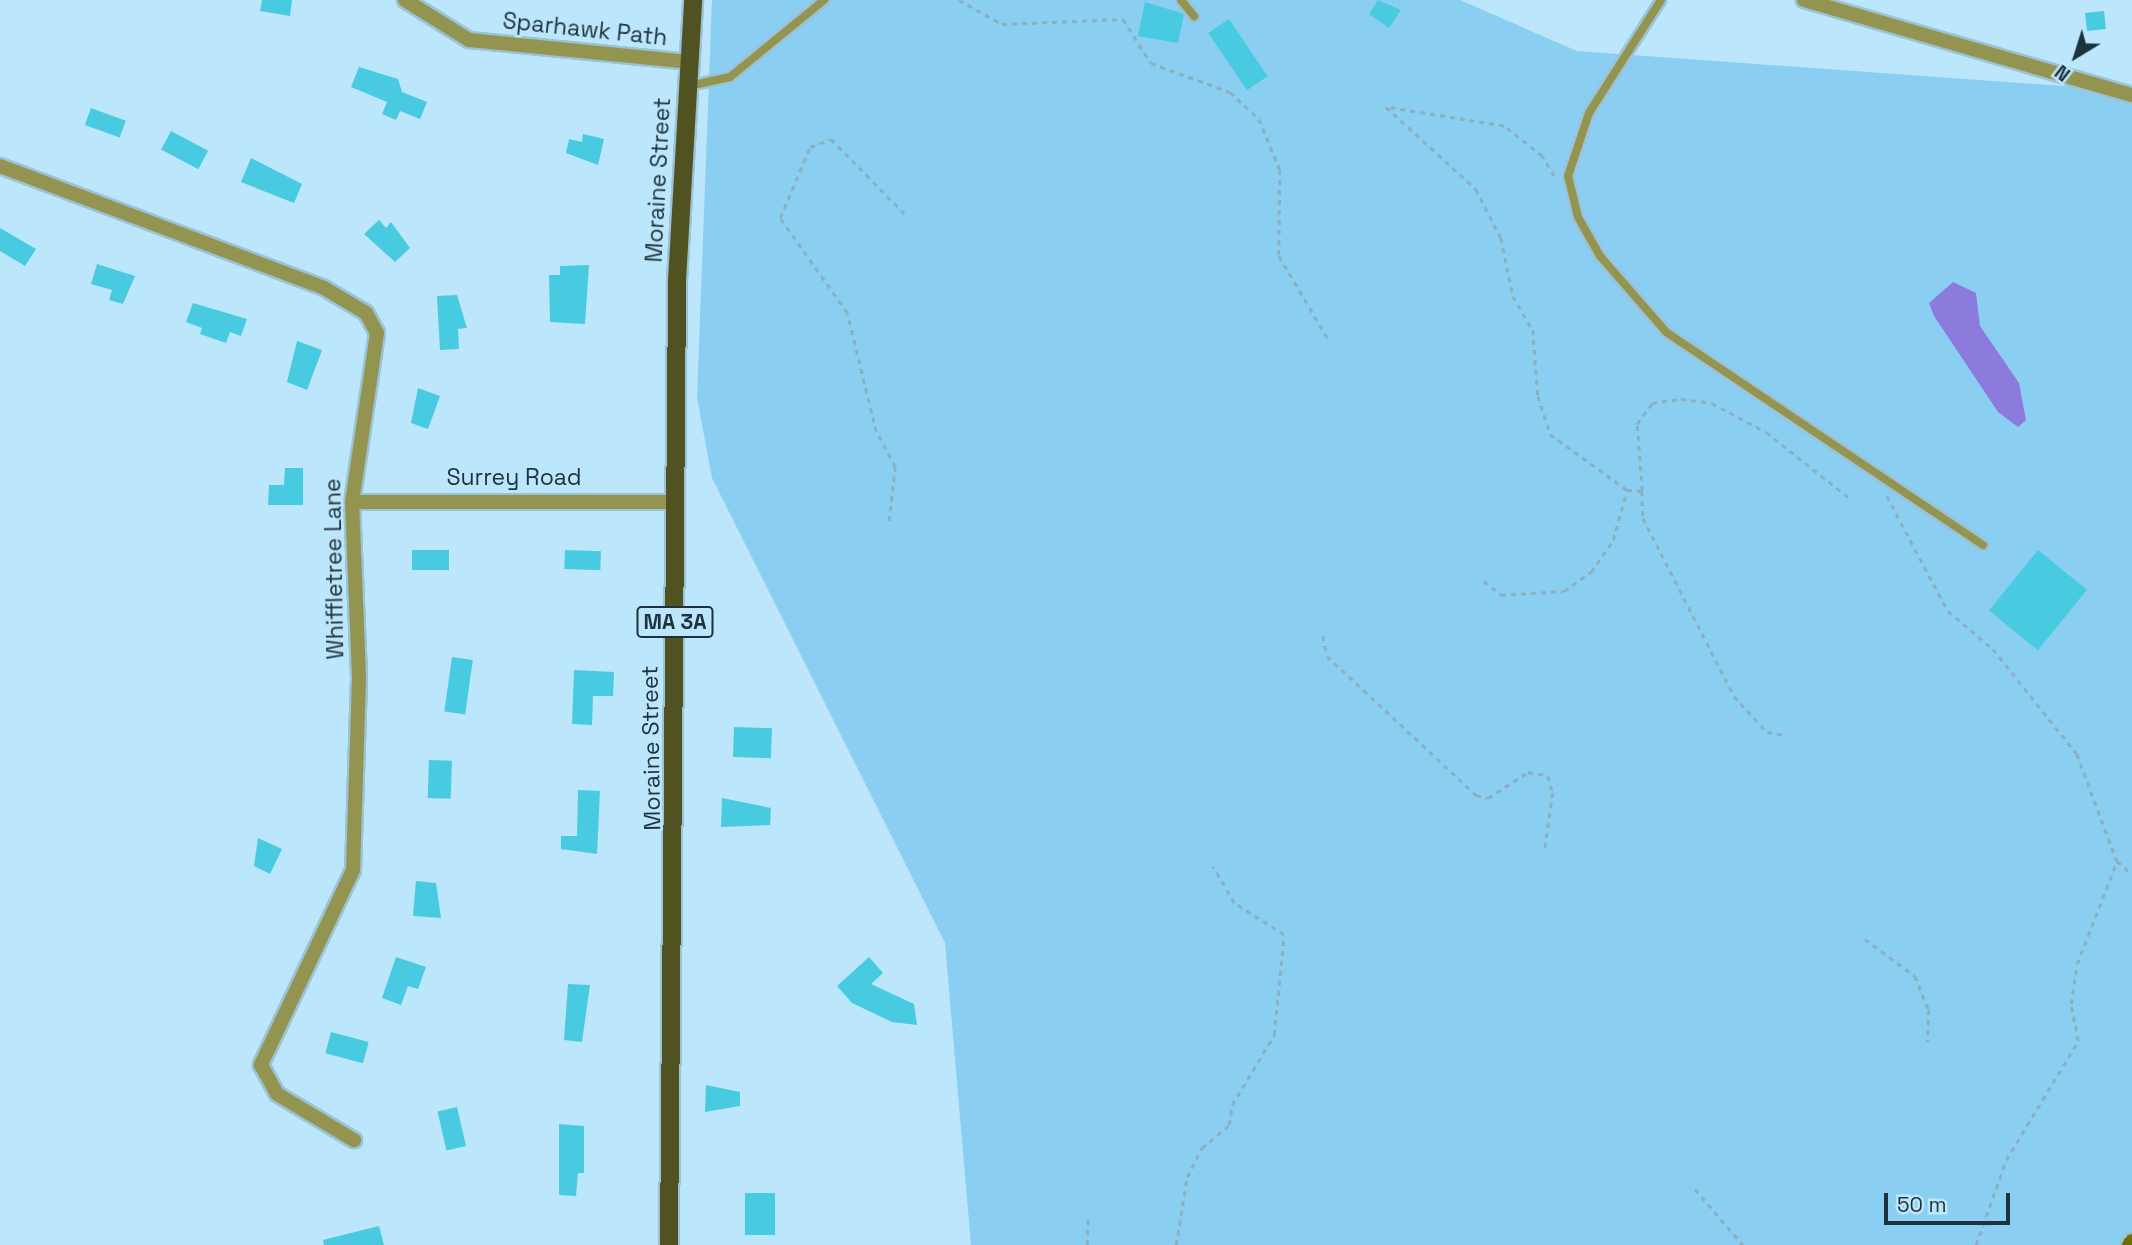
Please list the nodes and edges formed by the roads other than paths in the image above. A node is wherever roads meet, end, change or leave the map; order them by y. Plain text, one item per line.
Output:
1 (405, 0) edge
2 (694, 0) edge
3 (806, 0) edge
4 (1181, 0) edge
5 (1661, 0) edge
6 (1809, 1) edge
7 (820, 2) edge
8 (1194, 16) dead end
9 (689, 62) junction
10 (687, 86) junction
11 (2132, 95) edge
12 (0, 166) edge
13 (352, 502) junction
14 (676, 502) junction
15 (1983, 545) dead end
16 (354, 1140) dead end
17 (668, 1245) edge

1 - 9 street, Sparhawk Path
2 - 9 main road, Moraine Street / MA 3A
3 - 7 lane
4 - 8 lane
5 - 15 lane
6 - 11 street
7 - 10 lane
9 - 10 main road, Moraine Street / MA 3A
10 - 14 main road, Moraine Street / MA 3A
12 - 13 street, Whiffletree Lane
13 - 14 street, Surrey Road
13 - 16 street, Whiffletree Lane
14 - 17 main road, Moraine Street / MA 3A

